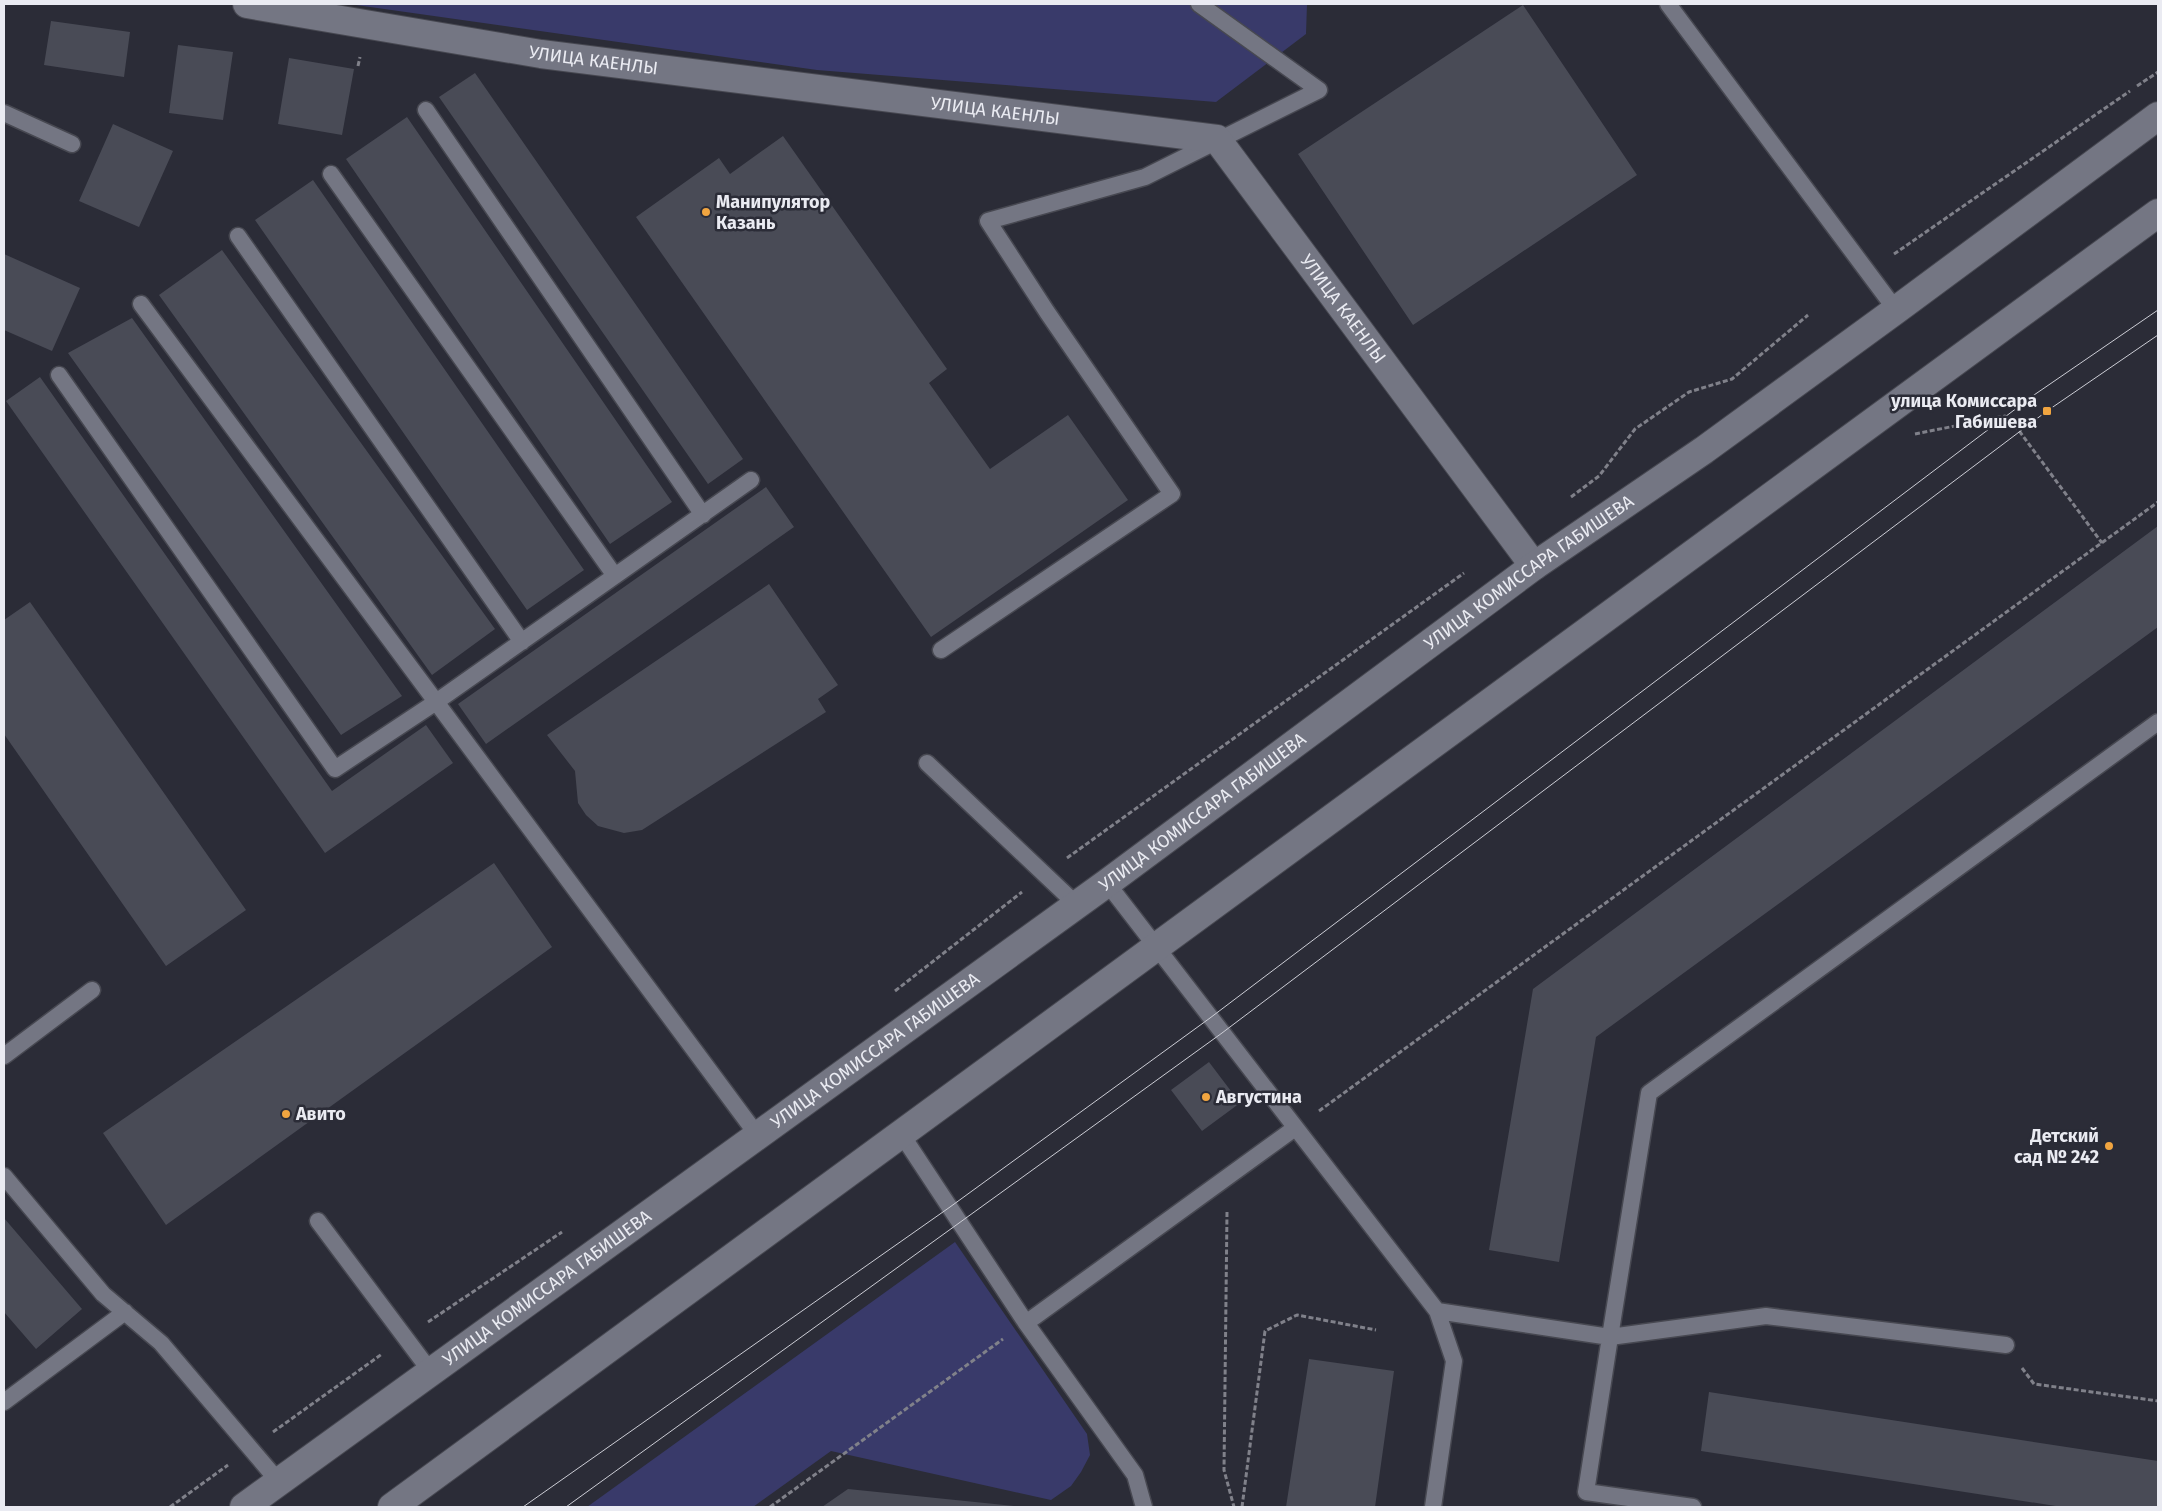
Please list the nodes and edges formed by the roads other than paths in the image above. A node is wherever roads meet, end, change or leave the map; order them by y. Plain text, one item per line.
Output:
1 (247, 4) edge
2 (1199, 4) edge
3 (1668, 4) edge
4 (426, 110) dead end
5 (4, 113) edge
6 (2158, 116) edge
7 (1216, 139) junction
8 (72, 144) dead end
9 (330, 174) dead end
10 (2158, 213) edge
11 (238, 236) dead end
12 (141, 304) dead end
13 (1896, 310) junction
14 (59, 375) dead end
15 (751, 480) dead end
16 (703, 515) junction
17 (1534, 566) junction
18 (615, 576) junction
19 (522, 642) junction
20 (941, 650) dead end
21 (436, 702) junction
22 (2158, 722) edge
23 (927, 763) dead end
24 (1107, 883) junction
25 (1077, 905) junction
26 (1156, 948) junction
27 (92, 990) dead end
28 (4, 1056) edge
29 (1295, 1128) junction
30 (902, 1135) junction
31 (758, 1136) junction
32 (4, 1176) edge
33 (318, 1221) dead end
34 (1438, 1311) junction
35 (125, 1312) junction
36 (1026, 1323) junction
37 (1610, 1337) junction
38 (2006, 1345) road end
39 (431, 1372) junction
40 (4, 1402) edge
41 (279, 1482) junction
42 (244, 1507) edge
43 (392, 1507) edge
44 (1144, 1507) edge
45 (1433, 1507) edge
46 (1693, 1507) edge

1 - 7 street, УЛИЦА КАЕНЛЫ
2 - 7 lane
3 - 13 lane
4 - 16 lane
5 - 8 lane
6 - 13 street, УЛИЦА КОМИССАРА ГАБИШЕВА
7 - 17 street, УЛИЦА КАЕНЛЫ
7 - 20 lane
9 - 18 lane
10 - 26 street
11 - 19 lane
12 - 21 lane
13 - 17 street, УЛИЦА КОМИССАРА ГАБИШЕВА
14 - 21 lane
15 - 16 lane
16 - 18 lane
17 - 24 street, УЛИЦА КОМИССАРА ГАБИШЕВА
18 - 19 lane
19 - 21 lane
21 - 31 lane
22 - 37 lane
23 - 25 lane
24 - 25 street, УЛИЦА КОМИССАРА ГАБИШЕВА
24 - 26 lane
25 - 31 street, УЛИЦА КОМИССАРА ГАБИШЕВА
26 - 29 lane
26 - 30 street
27 - 28 lane
29 - 34 lane
29 - 36 lane
30 - 36 lane
30 - 43 street
31 - 39 street, УЛИЦА КОМИССАРА ГАБИШЕВА
32 - 35 lane
33 - 39 lane
34 - 37 lane
34 - 45 lane
35 - 40 lane
35 - 41 lane
36 - 44 lane
37 - 38 lane
37 - 46 lane
39 - 41 street, УЛИЦА КОМИССАРА ГАБИШЕВА
41 - 42 street, УЛИЦА КОМИССАРА ГАБИШЕВА

